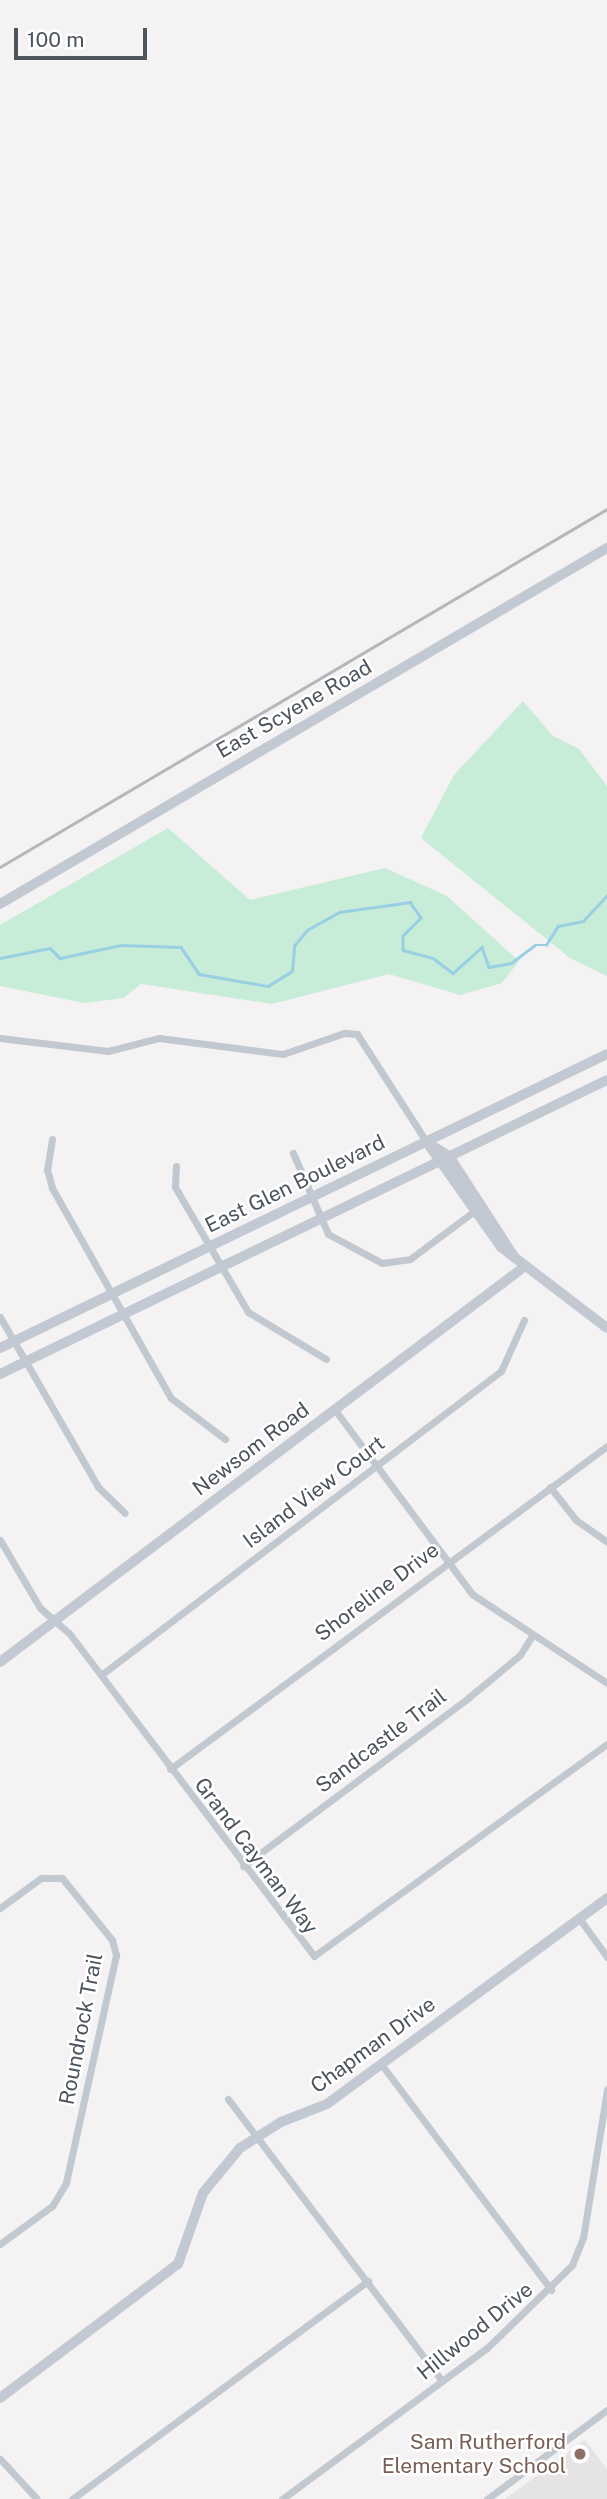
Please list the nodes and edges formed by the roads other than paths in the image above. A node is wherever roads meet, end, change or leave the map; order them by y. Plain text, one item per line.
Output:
1 (607, 548) edge
2 (0, 904) edge
3 (0, 1038) edge
4 (607, 1054) edge
5 (607, 1080) edge
6 (52, 1139) dead end
7 (426, 1141) junction
8 (293, 1153) dead end
9 (449, 1156) junction
10 (437, 1162) junction
11 (176, 1166) dead end
12 (316, 1195) junction
13 (479, 1208) junction
14 (320, 1219) junction
15 (211, 1246) junction
16 (222, 1266) junction
17 (524, 1267) junction
18 (113, 1293) junction
19 (124, 1314) junction
20 (0, 1317) edge
21 (524, 1320) dead end
22 (607, 1328) edge
23 (14, 1341) junction
24 (0, 1348) edge
25 (326, 1359) dead end
26 (25, 1361) junction
27 (0, 1374) edge
28 (335, 1410) junction
29 (225, 1439) dead end
30 (607, 1446) edge
31 (376, 1468) junction
32 (550, 1487) junction
33 (125, 1513) dead end
34 (0, 1540) edge
35 (607, 1542) edge
36 (447, 1561) junction
37 (53, 1622) junction
38 (532, 1636) junction
39 (0, 1662) edge
40 (100, 1675) junction
41 (607, 1683) edge
42 (607, 1744) edge
43 (170, 1769) junction
44 (243, 1866) junction
45 (607, 1898) edge
46 (0, 1908) edge
47 (579, 1918) junction
48 (607, 1957) edge
49 (381, 2064) junction
50 (607, 2090) edge
51 (228, 2099) dead end
52 (259, 2136) junction
53 (0, 2244) edge
54 (368, 2281) junction
55 (551, 2290) junction
56 (442, 2381) junction
57 (0, 2398) edge
58 (607, 2410) edge
59 (0, 2459) edge
60 (37, 2499) edge
61 (72, 2499) edge
62 (282, 2499) edge
63 (487, 2499) edge

1 - 2 street, East Scyene Road
3 - 7 street
4 - 7 street, East Glen Boulevard
5 - 9 street, East Glen Boulevard
6 - 18 street
7 - 9 street
7 - 10 street
7 - 12 street, East Glen Boulevard
8 - 12 street
9 - 10 street, East Glen Boulevard
9 - 13 street
10 - 13 street
10 - 14 street, East Glen Boulevard
11 - 15 street
12 - 14 street
12 - 15 street, East Glen Boulevard
13 - 14 street
13 - 17 street
14 - 16 street, East Glen Boulevard
15 - 16 street
15 - 18 street, East Glen Boulevard
16 - 19 street, East Glen Boulevard
16 - 25 street
17 - 22 street
17 - 28 street, Newsom Road
18 - 19 street
18 - 23 street, East Glen Boulevard
19 - 26 street, East Glen Boulevard
19 - 29 street
20 - 23 street
21 - 31 street, Island View Court
23 - 24 street, East Glen Boulevard
23 - 26 street
26 - 27 street, East Glen Boulevard
26 - 33 street
28 - 31 street
28 - 37 street, Newsom Road
30 - 32 street, Shoreline Drive
31 - 36 street
31 - 40 street, Island View Court
32 - 35 street
32 - 36 street, Shoreline Drive
34 - 37 street, Grand Cayman Way
36 - 38 street
36 - 43 street, Shoreline Drive
37 - 39 street, Newsom Road
37 - 40 street, Grand Cayman Way
38 - 41 street
38 - 44 street, Sandcastle Trail
40 - 43 street, Grand Cayman Way
42 - 44 street, Grand Cayman Way
43 - 44 street, Grand Cayman Way
45 - 47 street, Chapman Drive
46 - 53 street, Roundrock Trail
47 - 48 street
47 - 49 street, Chapman Drive
49 - 52 street, Chapman Drive
49 - 55 street
50 - 55 street, Hillwood Drive
51 - 52 street
52 - 54 street
52 - 57 street, Chapman Drive
54 - 56 street
54 - 61 street
55 - 56 street, Hillwood Drive
56 - 62 street, Hillwood Drive
58 - 63 street
59 - 60 street

